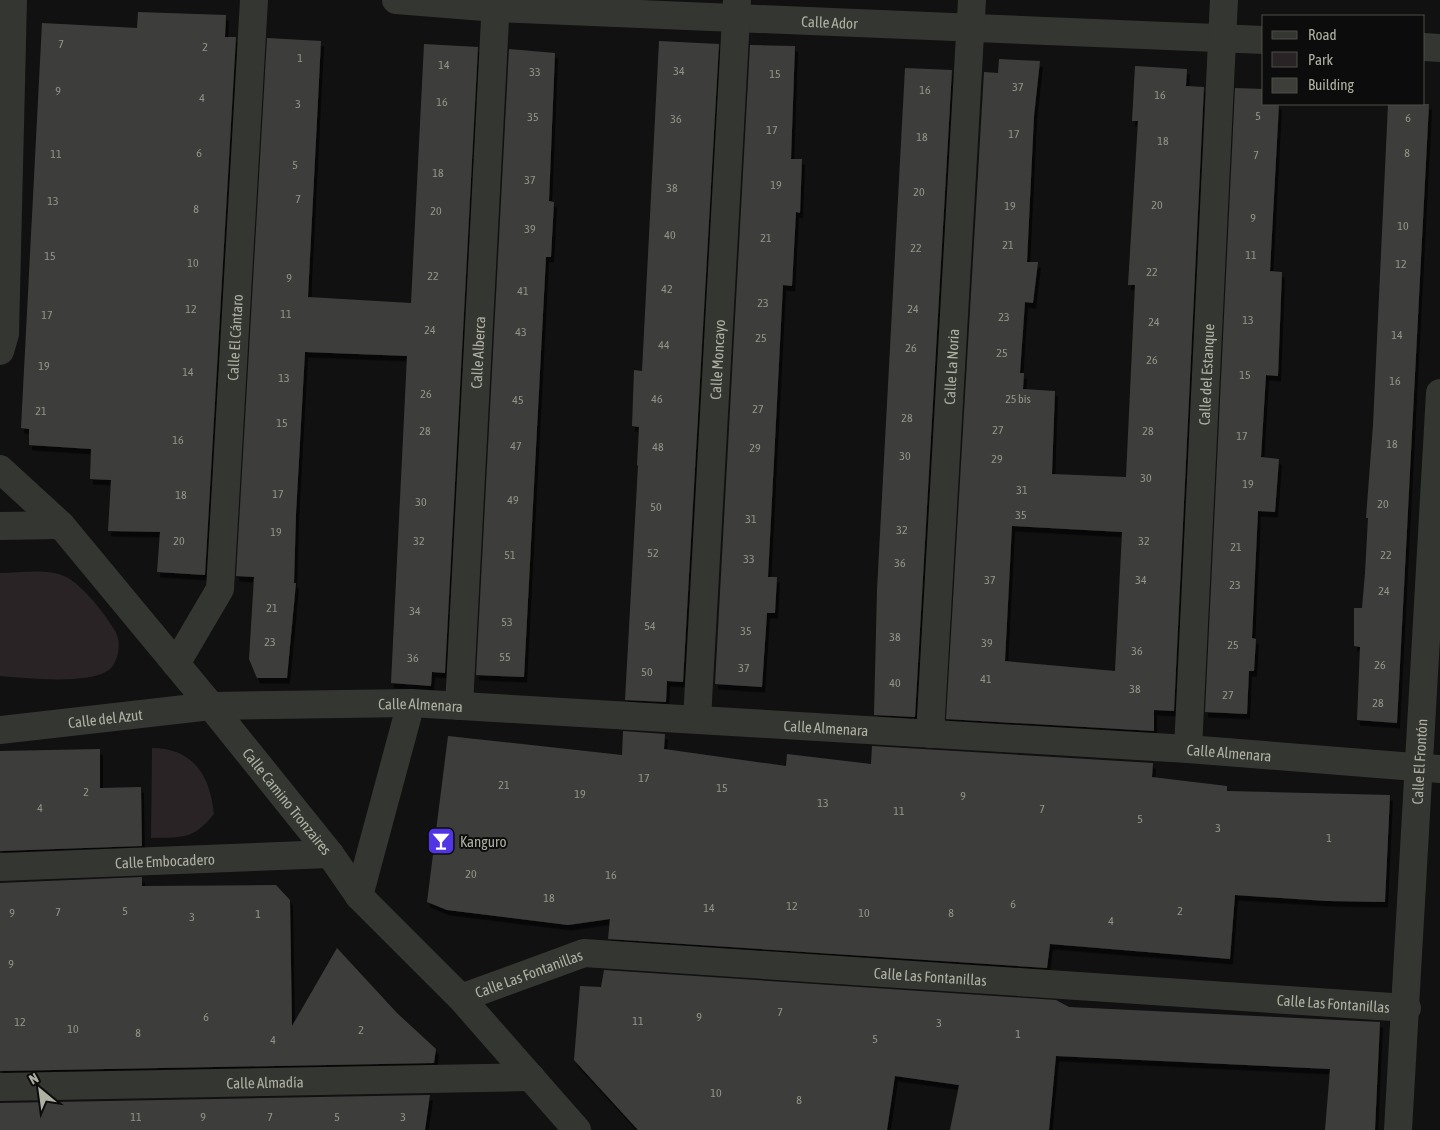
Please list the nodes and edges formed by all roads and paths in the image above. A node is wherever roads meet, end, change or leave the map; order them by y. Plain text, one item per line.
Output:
1 (13, 0) edge
2 (254, 0) edge
3 (396, 0) edge
4 (972, 0) edge
5 (1224, 0) edge
6 (496, 4) edge
7 (736, 9) edge
8 (970, 28) junction
9 (1222, 38) junction
10 (1262, 40) edge
11 (1425, 47) edge
12 (1440, 48) edge
13 (0, 351) edge
14 (1440, 393) edge
15 (0, 470) edge
16 (61, 525) junction
17 (0, 526) edge
18 (176, 664) junction
19 (411, 703) junction
20 (211, 706) junction
21 (459, 706) junction
22 (697, 719) junction
23 (0, 730) edge
24 (930, 734) junction
25 (1188, 750) junction
26 (1429, 769) edge
27 (330, 854) junction
28 (0, 867) edge
29 (358, 896) junction
30 (461, 998) junction
31 (1407, 1008) junction
32 (531, 1077) junction
33 (0, 1087) edge
34 (577, 1130) edge
35 (1398, 1130) edge

1 - 13 street
2 - 18 street, Calle El Cántaro
3 - 6 street, Calle Ador
4 - 8 street, Calle La Noria
5 - 9 street, Calle del Estanque
6 - 7 street, Calle Ador
6 - 21 street, Calle Alberca
7 - 8 street, Calle Ador
7 - 22 street, Calle Moncayo
8 - 9 street, Calle Ador
8 - 24 street, Calle La Noria
9 - 10 street, Calle Ador
9 - 25 street, Calle del Estanque
11 - 12 street
14 - 26 street, Calle El Frontón
15 - 16 street, Calle Camino Tronzaires
16 - 17 street
16 - 18 street, Calle Camino Tronzaires
18 - 20 street, Calle Camino Tronzaires
19 - 20 street, Calle Almenara
19 - 21 street, Calle Almenara
19 - 29 street
20 - 23 street, Calle del Azut
20 - 27 street, Calle Camino Tronzaires
21 - 22 street, Calle Almenara
22 - 24 street, Calle Almenara
24 - 25 street, Calle Almenara
25 - 26 street, Calle Almenara
26 - 31 street, Calle El Frontón
27 - 28 street, Calle Embocadero
27 - 29 street, Calle Camino Tronzaires
29 - 30 street, Calle Camino Tronzaires
30 - 31 street, Calle Las Fontanillas
30 - 32 street, Calle Camino Tronzaires
31 - 35 street, Calle El Frontón
32 - 33 street, Calle Almadía
32 - 34 street, Calle Camino Tronzaires

